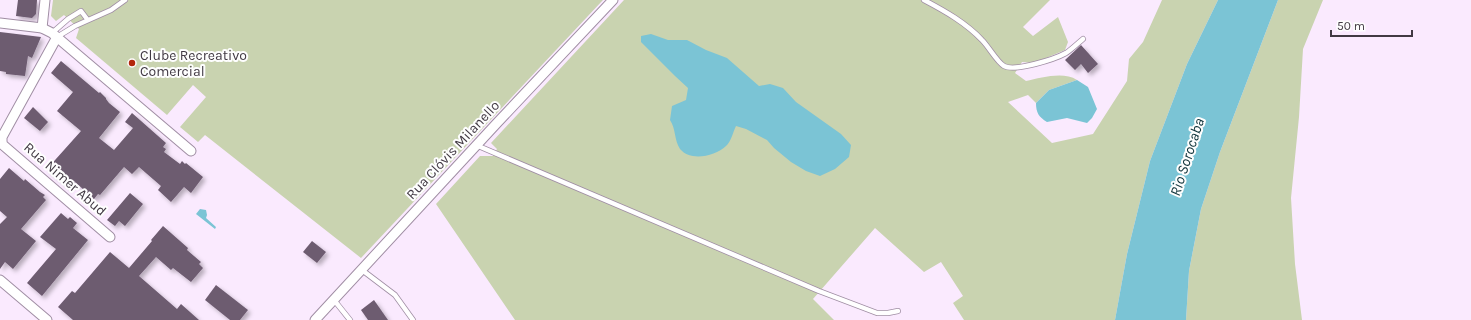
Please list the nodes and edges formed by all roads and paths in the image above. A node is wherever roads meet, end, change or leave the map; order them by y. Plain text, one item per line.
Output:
1 (45, 0) edge
2 (125, 0) edge
3 (613, 0) edge
4 (924, 0) edge
5 (87, 19) junction
6 (0, 24) edge
7 (42, 28) junction
8 (55, 35) junction
9 (1083, 39) dead end
10 (476, 145) junction
11 (191, 151) dead end
12 (110, 237) dead end
13 (362, 270) junction
14 (0, 280) edge
15 (334, 300) junction
16 (898, 311) dead end
17 (47, 320) edge
18 (316, 320) edge
19 (350, 320) edge
20 (413, 320) edge

1 - 7 street
2 - 5 lane
3 - 10 street, Rua Clóvis Milanello
4 - 9 lane
5 - 8 lane
5 - 8 lane
6 - 7 street
7 - 8 street
8 - 11 street
8 - 12 street, Rua Nimer Abud
10 - 13 street, Rua Clóvis Milanello
10 - 16 lane
13 - 15 street, Rua Clóvis Milanello
13 - 20 lane
14 - 17 street
15 - 18 street, Rua Clóvis Milanello
15 - 19 lane

